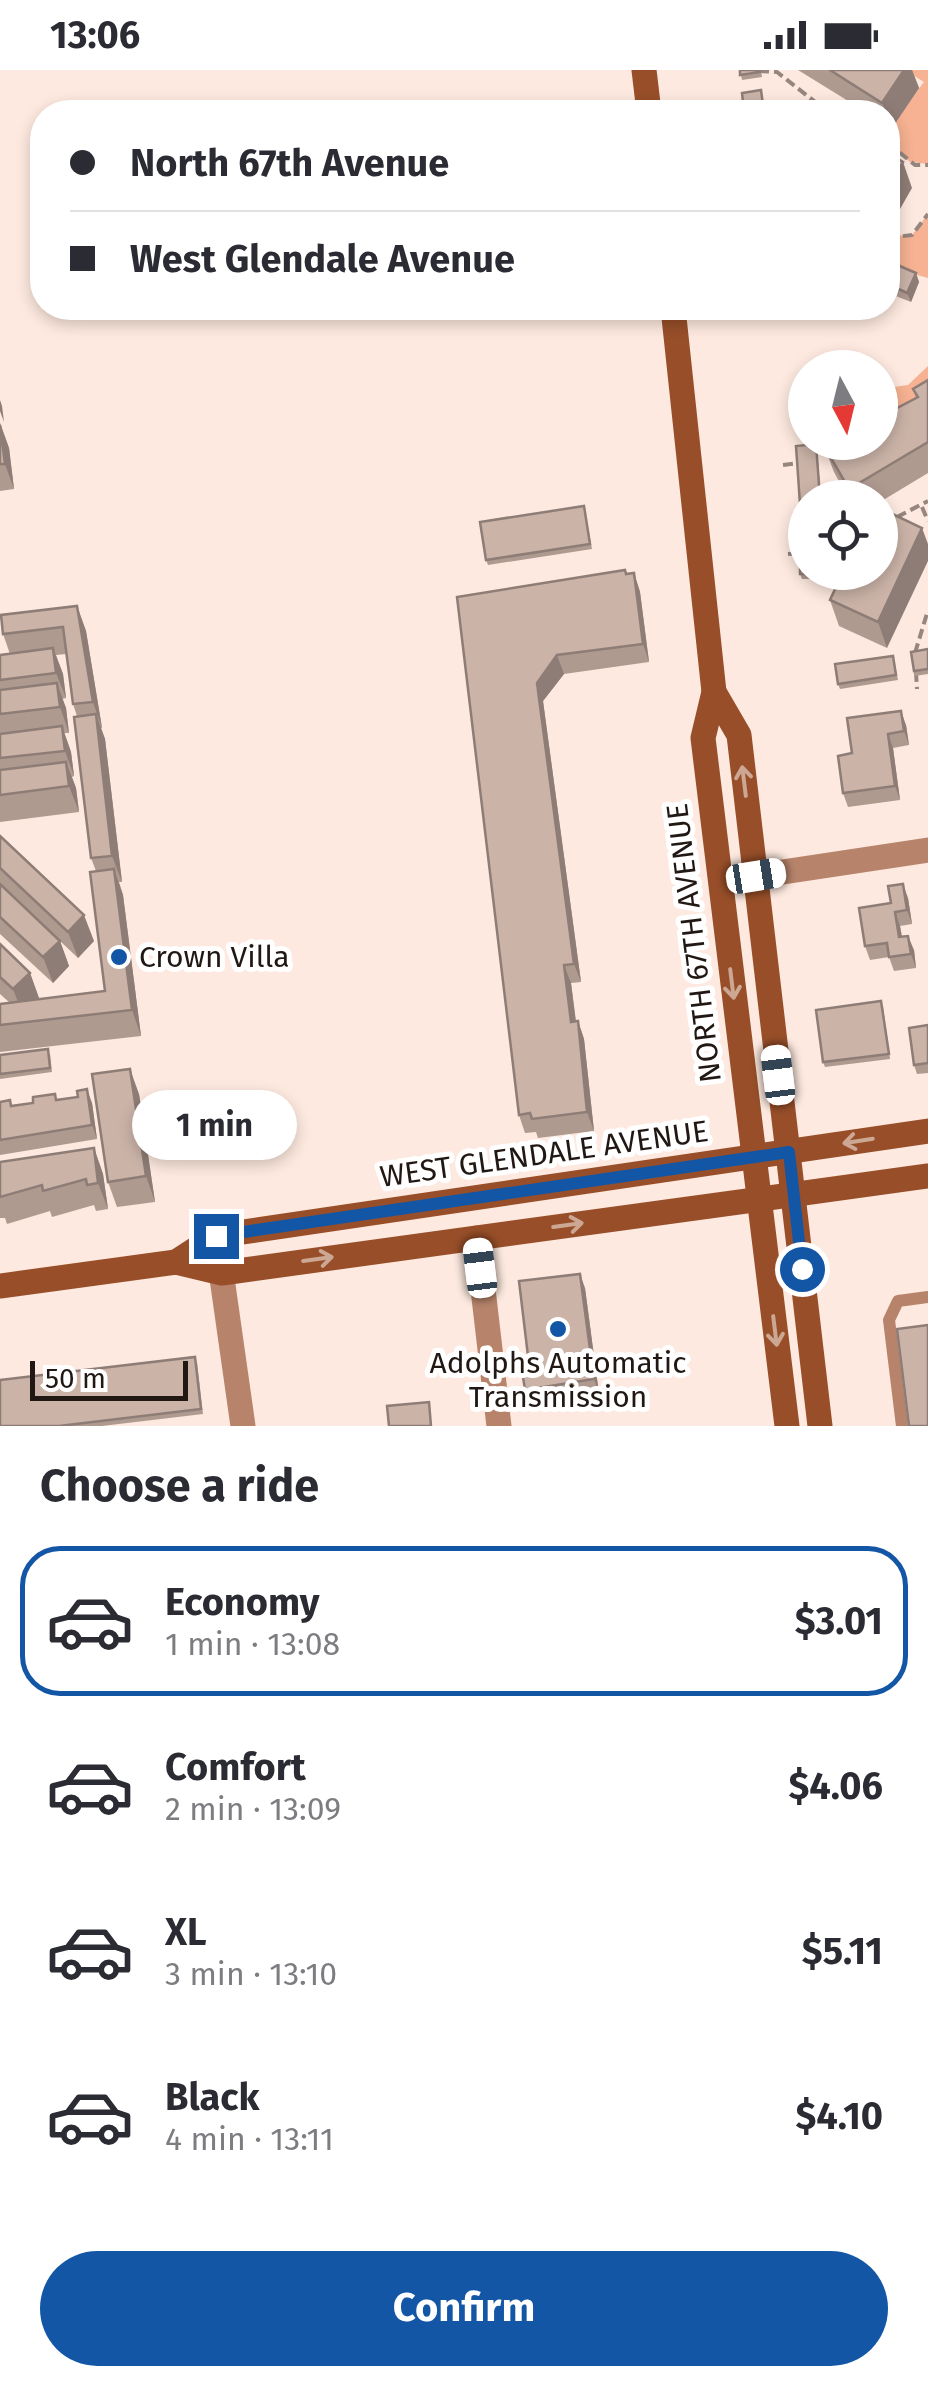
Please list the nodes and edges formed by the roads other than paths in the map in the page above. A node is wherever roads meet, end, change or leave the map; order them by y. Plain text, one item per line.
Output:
1 (644, 70) edge
2 (648, 100) edge
3 (674, 320) edge
4 (714, 692) junction
5 (928, 850) edge
6 (756, 876) junction
7 (928, 1131) edge
8 (789, 1152) junction
9 (753, 1157) junction
10 (928, 1176) edge
11 (794, 1195) junction
12 (759, 1200) junction
13 (216, 1236) junction
14 (476, 1238) junction
15 (176, 1262) junction
16 (222, 1272) junction
17 (0, 1286) edge
18 (928, 1297) edge
19 (243, 1426) edge
20 (499, 1426) edge
21 (787, 1426) edge
22 (820, 1426) edge
23 (902, 1426) edge

1 - 2 main road
3 - 4 main road, NORTH 67TH AVENUE
6 -> 4 main road, NORTH 67TH AVENUE
4 -> 9 main road, NORTH 67TH AVENUE
5 - 6 street
6 - 8 main road, NORTH 67TH AVENUE
7 -> 8 main road, WEST GLENDALE AVENUE
8 - 9 main road, WEST GLENDALE AVENUE
8 - 11 main road, NORTH 67TH AVENUE
9 - 12 main road, NORTH 67TH AVENUE
9 - 13 main road, WEST GLENDALE AVENUE
10 - 11 main road, WEST GLENDALE AVENUE
11 - 12 main road, WEST GLENDALE AVENUE
11 - 22 main road, NORTH 67TH AVENUE
14 -> 12 main road, WEST GLENDALE AVENUE
12 -> 21 main road, NORTH 67TH AVENUE
13 - 15 main road, WEST GLENDALE AVENUE
13 - 16 street
16 -> 14 main road, WEST GLENDALE AVENUE
14 - 20 street
15 - 16 main road, WEST GLENDALE AVENUE
15 - 17 main road, WEST GLENDALE AVENUE
16 - 19 street
18 - 23 lane

